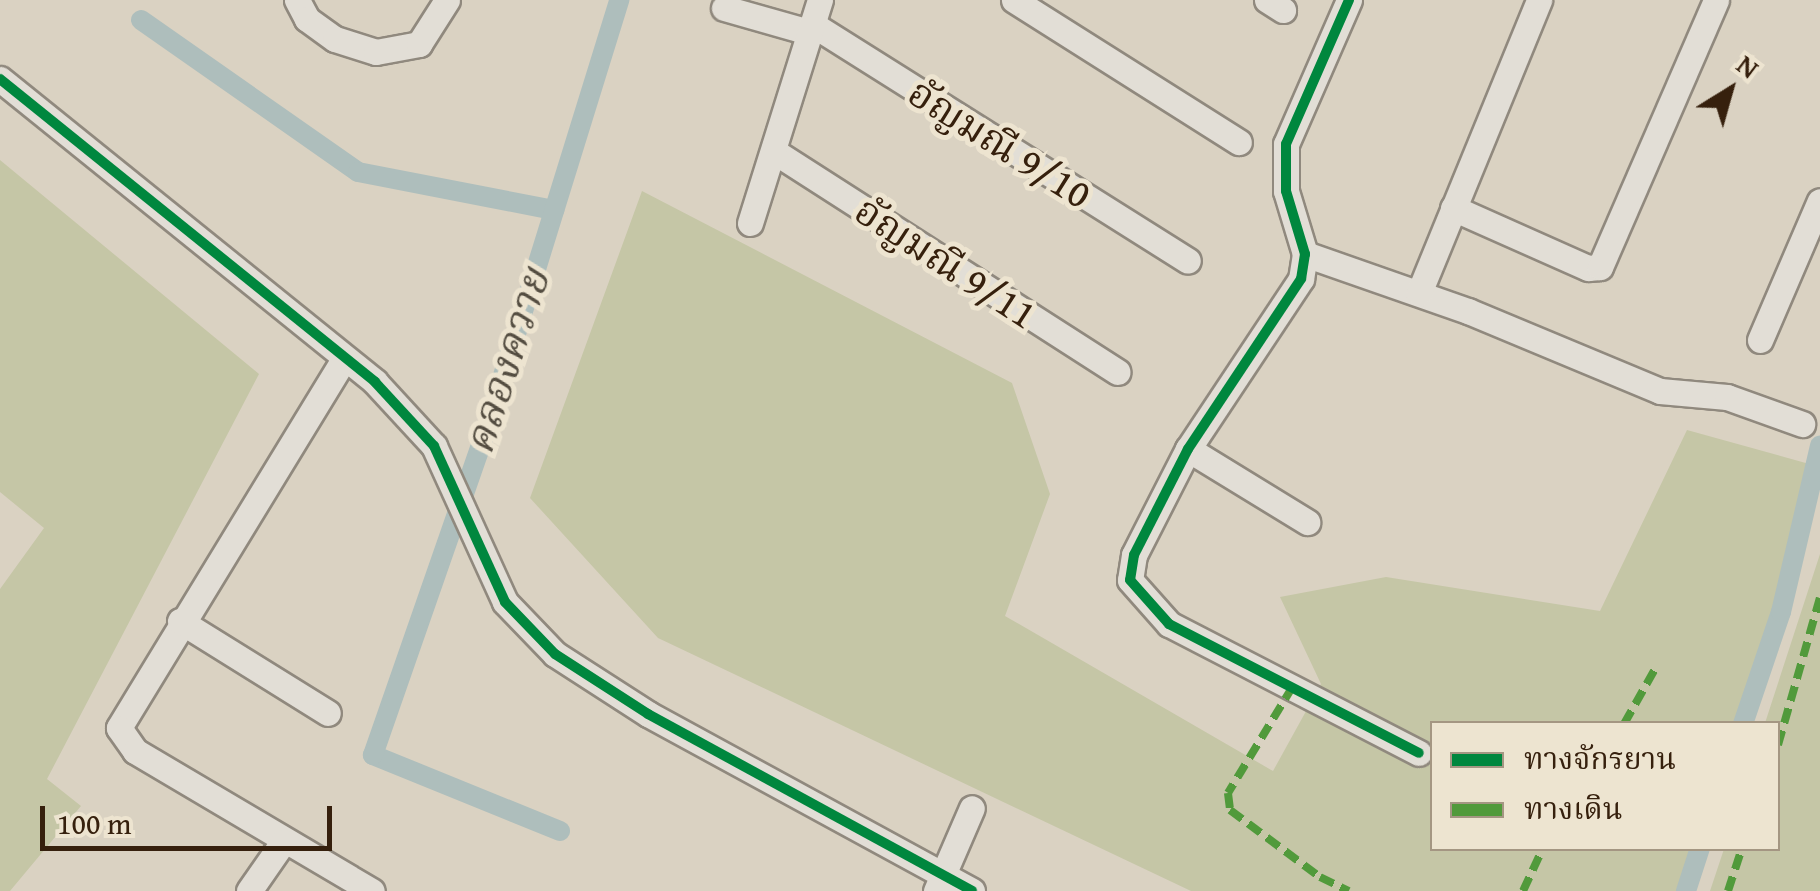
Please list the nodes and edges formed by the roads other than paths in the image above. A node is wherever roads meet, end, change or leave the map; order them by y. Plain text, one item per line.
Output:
1 (297, 0) edge
2 (447, 0) edge
3 (1014, 0) edge
4 (1349, 0) edge
5 (1540, 0) edge
6 (1716, 0) edge
7 (724, 8) dead end
8 (814, 19) edge
9 (0, 78) edge
10 (1239, 142) dead end
11 (775, 152) junction
12 (1820, 201) edge
13 (1453, 208) junction
14 (750, 224) dead end
15 (1305, 254) junction
16 (1188, 261) dead end
17 (1419, 293) junction
18 (1760, 340) dead end
19 (344, 359) junction
20 (1118, 372) dead end
21 (1802, 424) dead end
22 (1188, 448) junction
23 (1307, 522) dead end
24 (180, 621) junction
25 (328, 713) dead end
26 (1419, 753) dead end
27 (972, 808) dead end
28 (283, 842) junction
29 (939, 884) edge
30 (249, 891) edge
31 (372, 891) edge
32 (972, 891) edge

1 - 2 street
3 - 10 street
4 - 15 street
5 - 13 street
6 - 13 street
7 - 8 street, อัญมณี 9/10
8 - 11 street
8 - 16 street, อัญมณี 9/10
9 - 19 street
11 - 14 street
11 - 20 street, อัญมณี 9/11
12 - 18 street
13 - 17 street
15 - 17 street
15 - 22 street
17 - 21 street
19 - 24 street
19 - 29 street
22 - 23 street
22 - 26 street
24 - 25 street
24 - 28 street
27 - 29 street
28 - 30 street
28 - 31 street
29 - 32 street

